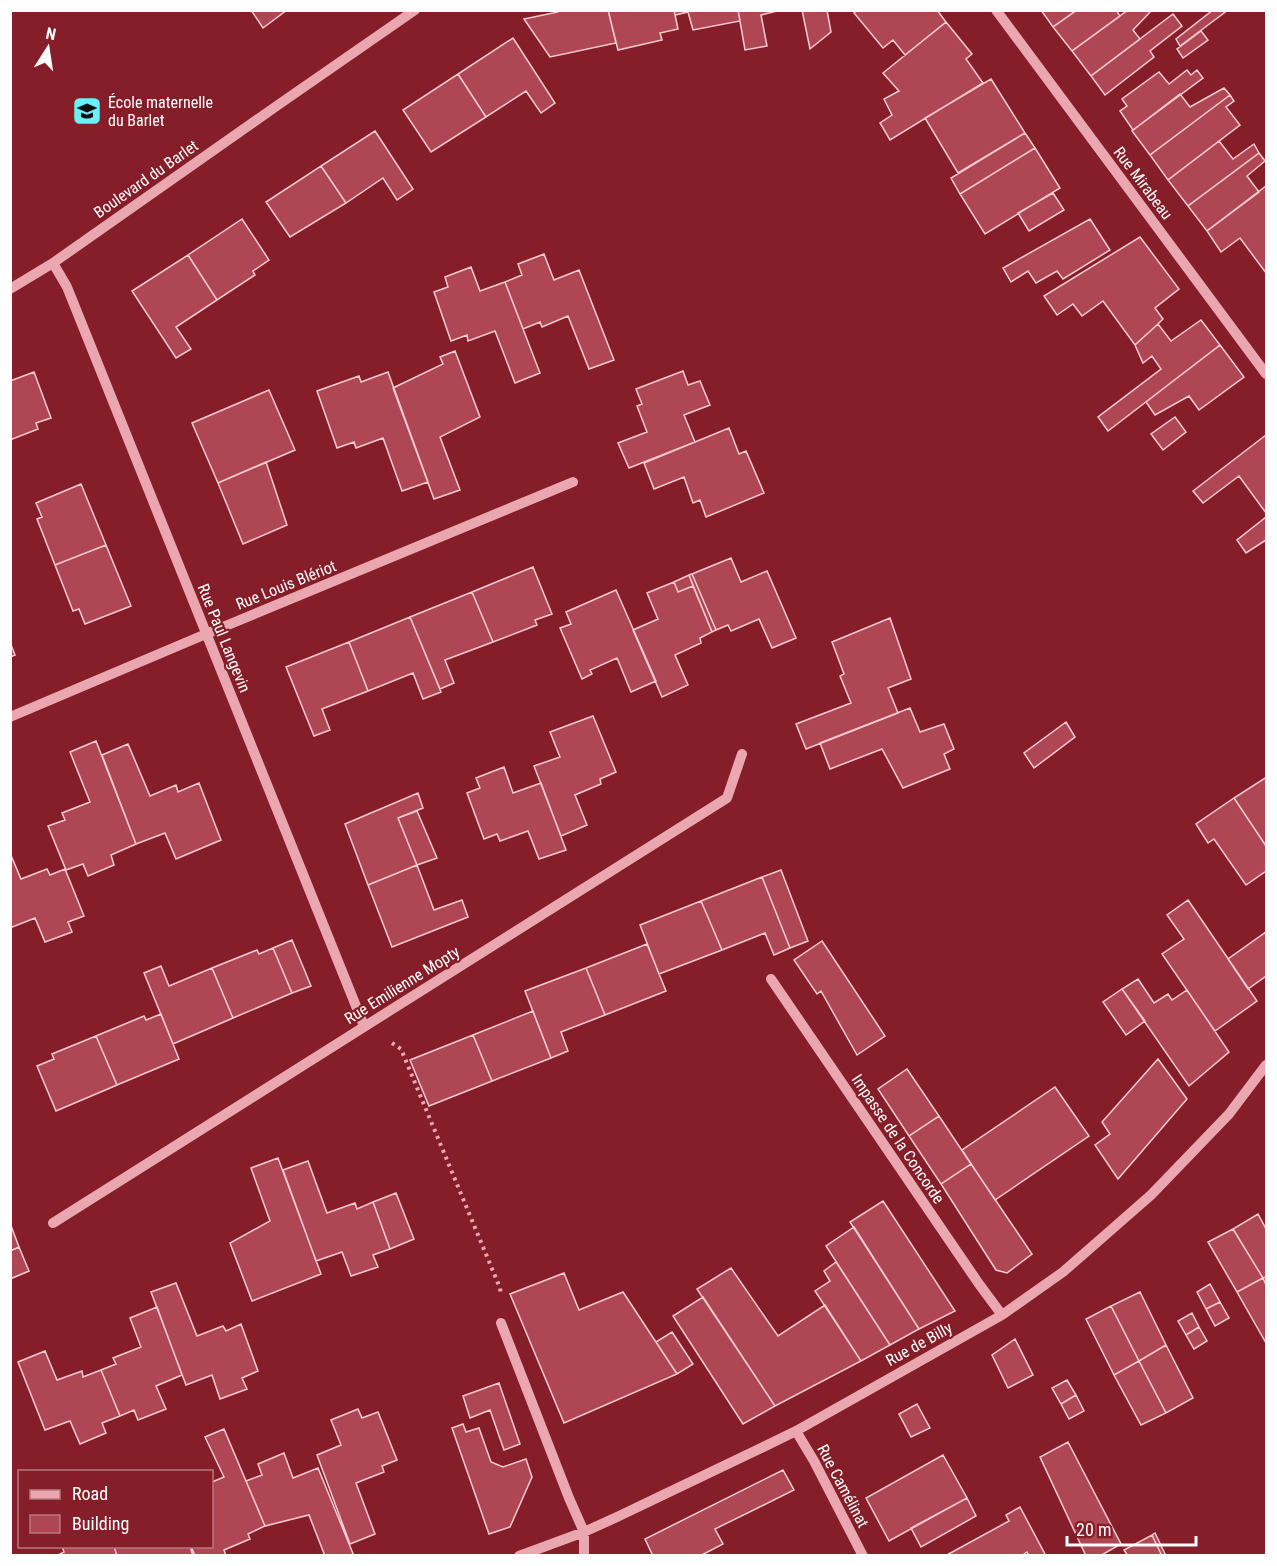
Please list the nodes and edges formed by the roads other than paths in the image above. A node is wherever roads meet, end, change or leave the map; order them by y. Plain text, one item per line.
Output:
1 (415, 10) edge
2 (996, 10) edge
3 (53, 263) junction
4 (10, 289) edge
5 (1266, 374) edge
6 (573, 482) dead end
7 (206, 634) junction
8 (10, 717) edge
9 (742, 754) dead end
10 (771, 979) dead end
11 (364, 1026) junction
12 (1266, 1065) edge
13 (53, 1223) dead end
14 (1002, 1315) junction
15 (501, 1323) road end
16 (796, 1431) junction
17 (584, 1532) junction
18 (519, 1556) edge
19 (584, 1556) edge
20 (863, 1556) edge

1 - 3 street, Boulevard du Barlet
2 - 5 street, Rue Mirabeau
3 - 4 street, Boulevard du Barlet
3 - 7 street, Rue Paul Langevin
6 - 7 street, Rue Louis Blériot
7 - 8 street, Rue Louis Blériot
7 - 11 street, Rue Paul Langevin
9 - 11 street, Rue Emilienne Mopty
10 - 14 street, Impasse de la Concorde
11 - 13 street, Rue Emilienne Mopty
12 - 14 street, Rue de Billy
14 - 16 street, Rue de Billy
15 - 17 street
16 - 17 street, Rue de Billy
16 - 20 street, Rue Camélinat
17 - 18 street, Rue de Billy
17 - 19 street

